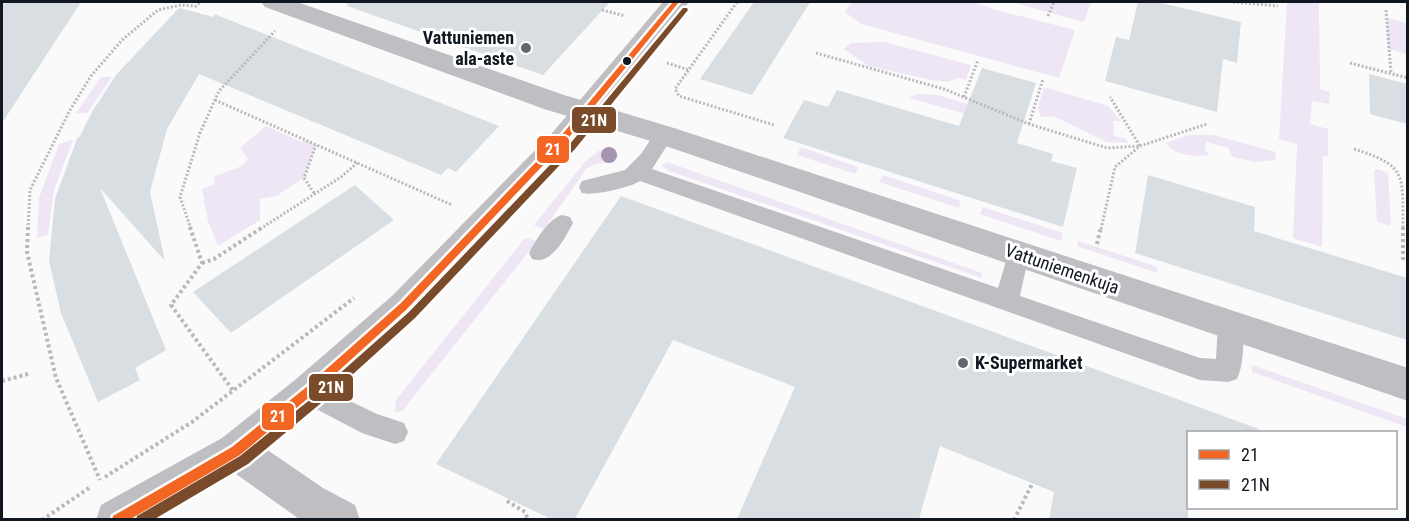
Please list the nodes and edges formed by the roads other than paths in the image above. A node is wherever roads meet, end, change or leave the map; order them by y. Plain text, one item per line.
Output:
1 (676, 2) edge
2 (286, 6) edge
3 (586, 112) junction
4 (664, 135) junction
5 (637, 172) junction
6 (589, 187) dead end
7 (562, 223) dead end
8 (540, 254) dead end
9 (1018, 254) junction
10 (1007, 300) junction
11 (1230, 325) junction
12 (1407, 385) edge
13 (308, 392) junction
14 (395, 432) dead end
15 (236, 451) junction
16 (116, 519) edge
17 (340, 519) edge

1 - 3 street
2 - 3 street, Vattuniemenkuja
3 - 4 street, Vattuniemenkuja
3 - 13 street
4 - 5 lane
4 - 9 street, Vattuniemenkuja
5 - 6 lane
5 - 10 lane
7 - 8 lane
9 - 10 lane
9 - 11 street, Vattuniemenkuja
10 - 11 lane
11 - 12 street, Vattuniemenkuja
13 - 14 lane
13 - 15 street
15 - 16 street
15 - 17 street

